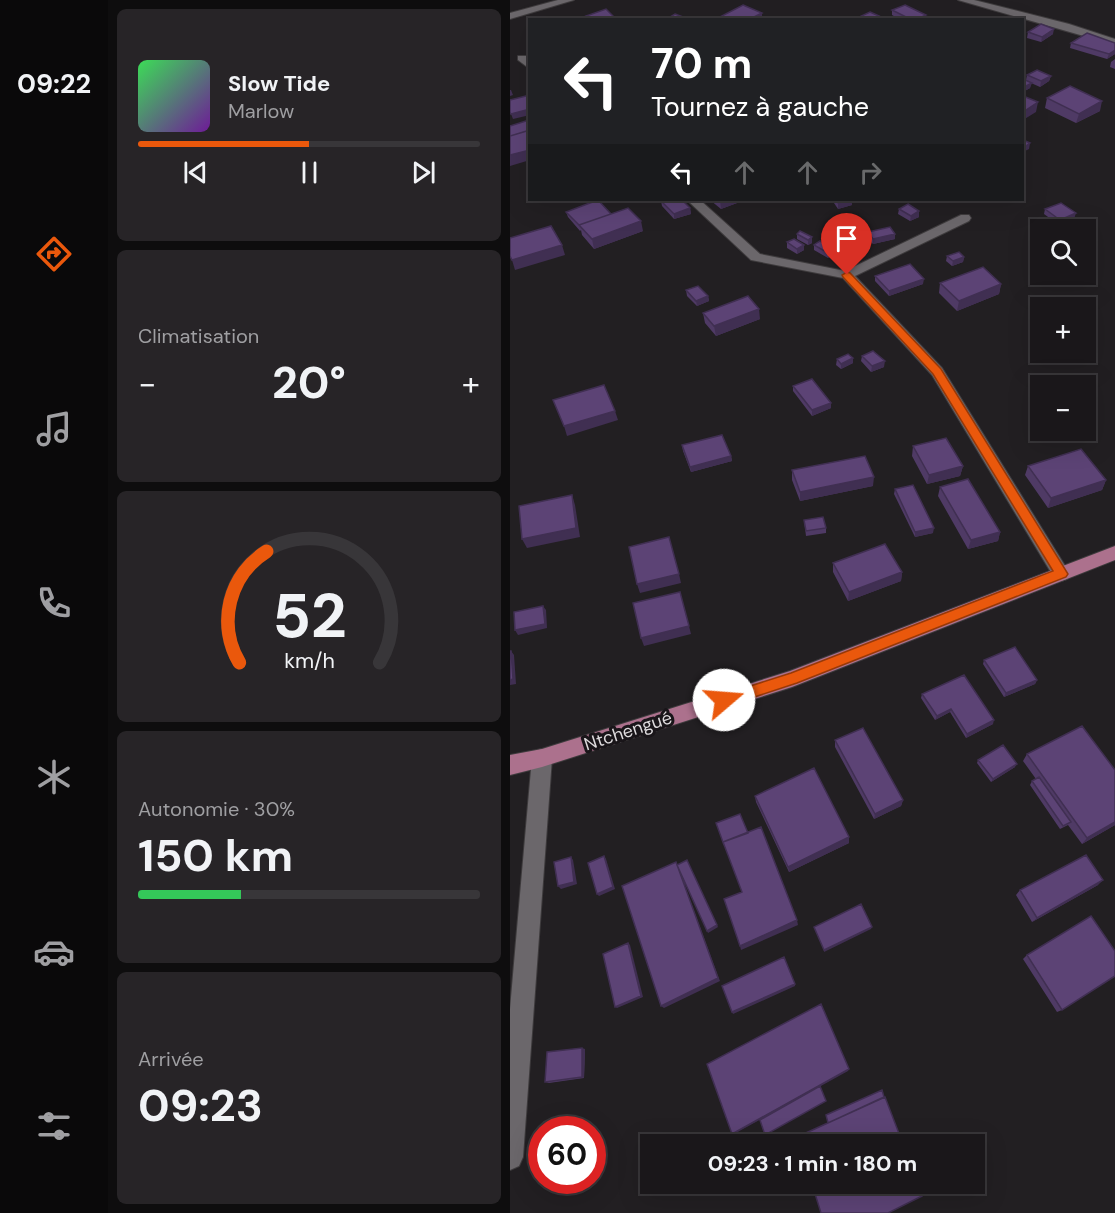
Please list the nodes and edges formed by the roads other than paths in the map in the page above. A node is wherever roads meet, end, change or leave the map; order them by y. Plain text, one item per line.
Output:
1 (569, 0) edge
2 (963, 0) edge
3 (510, 16) edge
4 (1115, 42) edge
5 (694, 201) edge
6 (964, 218) dead end
7 (847, 275) junction
8 (1115, 553) edge
9 (1061, 574) junction
10 (542, 758) junction
11 (510, 765) edge
12 (510, 1157) edge

1 - 3 street
2 - 4 street
5 - 7 street
6 - 7 street
7 - 9 street
8 - 9 main road, Ntchengué
9 - 10 main road, Ntchengué
10 - 11 main road, Ntchengué
10 - 12 street

